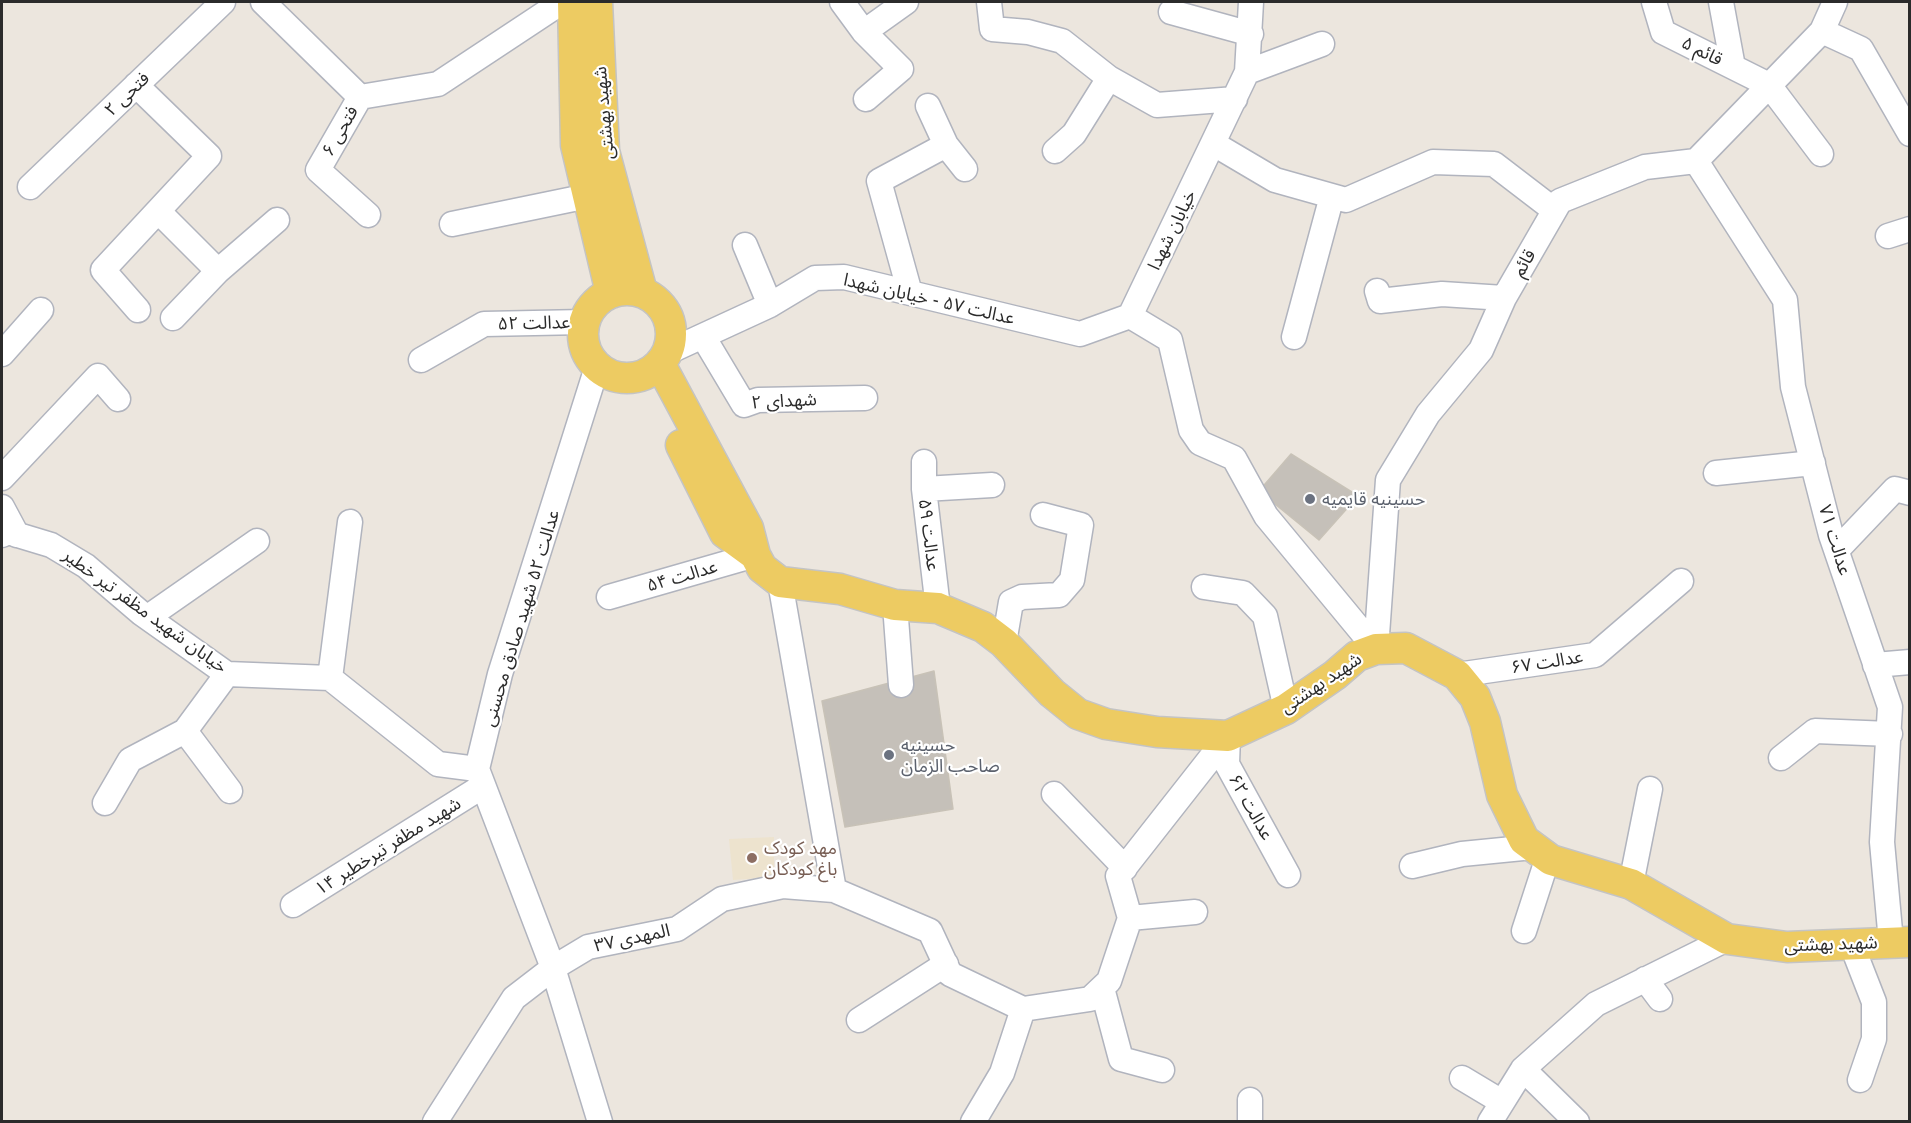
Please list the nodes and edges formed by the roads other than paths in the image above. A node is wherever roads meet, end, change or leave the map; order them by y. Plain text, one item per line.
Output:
1 (223, 2) edge
2 (263, 2) edge
3 (562, 2) edge
4 (573, 2) edge
5 (597, 2) edge
6 (842, 2) edge
7 (906, 2) edge
8 (989, 2) edge
9 (1251, 2) edge
10 (1654, 2) edge
11 (1721, 2) edge
12 (1835, 2) edge
13 (1172, 12) dead end
14 (1822, 31) junction
15 (864, 32) junction
16 (1251, 34) junction
17 (1322, 44) dead end
18 (1733, 67) junction
19 (1247, 72) junction
20 (1109, 78) junction
21 (136, 85) junction
22 (1769, 85) junction
23 (360, 97) junction
24 (866, 99) dead end
25 (1235, 99) junction
26 (928, 106) dead end
27 (1910, 134) edge
28 (1214, 144) junction
29 (946, 146) junction
30 (1055, 151) dead end
31 (1821, 154) dead end
32 (1696, 162) junction
33 (965, 169) dead end
34 (30, 187) dead end
35 (588, 196) junction
36 (1332, 196) junction
37 (1554, 210) junction
38 (158, 211) junction
39 (368, 215) dead end
40 (277, 220) dead end
41 (452, 224) dead end
42 (745, 245) dead end
43 (218, 271) junction
44 (1377, 291) dead end
45 (611, 292) junction
46 (642, 292) junction
47 (910, 293) junction
48 (1504, 298) junction
49 (770, 305) junction
50 (41, 310) dead end
51 (138, 310) dead end
52 (1130, 316) junction
53 (173, 318) dead end
54 (584, 322) junction
55 (1293, 337) dead end
56 (704, 338) junction
57 (2, 354) edge
58 (421, 360) dead end
59 (658, 364) junction
60 (597, 367) junction
61 (866, 398) dead end
62 (118, 399) dead end
63 (924, 462) dead end
64 (1813, 463) junction
65 (1716, 473) dead end
66 (2, 478) edge
67 (992, 485) dead end
68 (924, 489) junction
69 (1910, 493) edge
70 (2, 507) edge
71 (1043, 515) dead end
72 (350, 522) dead end
73 (9, 535) edge
74 (257, 541) dead end
75 (1837, 550) junction
76 (754, 555) junction
77 (1681, 581) dead end
78 (780, 582) junction
79 (1204, 587) dead end
80 (609, 597) dead end
81 (896, 605) junction
82 (938, 608) junction
83 (148, 617) junction
84 (1004, 643) junction
85 (1376, 650) junction
86 (1910, 662) edge
87 (1875, 665) junction
88 (227, 674) junction
89 (1457, 675) junction
90 (330, 678) junction
91 (901, 685) dead end
92 (1286, 709) junction
93 (185, 731) junction
94 (1890, 734) junction
95 (1228, 736) junction
96 (1781, 758) dead end
97 (480, 778) junction
98 (1650, 789) dead end
99 (230, 791) dead end
100 (1054, 794) dead end
101 (105, 803) dead end
102 (1540, 852) junction
103 (1412, 866) dead end
104 (1125, 868) junction
105 (1288, 875) dead end
106 (1631, 884) junction
107 (834, 890) junction
108 (293, 905) dead end
109 (1195, 912) dead end
110 (1130, 918) junction
111 (1524, 932) dead end
112 (1727, 939) junction
113 (1900, 942) edge
114 (1851, 943) junction
115 (946, 964) junction
116 (553, 968) junction
117 (1645, 979) junction
118 (1102, 988) junction
119 (1660, 999) dead end
120 (1023, 1009) junction
121 (859, 1020) dead end
122 (1523, 1069) junction
123 (1162, 1070) dead end
124 (1462, 1078) dead end
125 (1860, 1080) dead end
126 (1496, 1112) edge
127 (435, 1122) edge
128 (600, 1122) edge
129 (973, 1122) edge
130 (1577, 1122) edge

1 - 21 street, فتحی ۲
2 - 23 street
3 - 23 street
4 - 35 main road, شهید بهشتی
5 - 46 main road, شهید بهشتی
6 - 15 street
7 - 15 street
8 - 20 street
9 - 16 street, خیابان شهدا
10 - 18 street, قائم ۵
11 - 18 street
12 - 14 street
13 - 16 street
14 - 22 street
14 - 27 street
15 - 24 street
16 - 19 street, خیابان شهدا
17 - 19 street
18 - 22 street, قائم ۵
19 - 25 street, خیابان شهدا
20 - 25 street
20 - 30 street
21 - 34 street, فتحی ۲
21 - 38 street
22 - 31 street
22 - 32 street
23 - 39 street, فتحی ۶
25 - 28 street, خیابان شهدا
26 - 29 street
28 - 36 street
28 - 52 street, خیابان شهدا
29 - 33 street
29 - 47 street
32 - 37 street, قائم
32 - 64 street, عدالت ۷۱
35 - 41 street
35 - 45 main road, شهید بهشتی
36 - 37 street
36 - 55 street
37 - 48 street, قائم
38 - 43 street
38 - 51 street
40 - 43 street
42 - 49 street
43 - 53 street
44 - 48 street
45 - 46 main road
45 - 54 main road
46 - 59 main road
47 - 49 street, عدالت ۵۷ - خیابان شهدا
47 - 52 street, عدالت ۵۷ - خیابان شهدا
48 - 85 street, قائم
49 - 56 street, عدالت ۵۷ - خیابان شهدا
50 - 57 street
52 - 85 street
54 - 58 street, عدالت ۵۲
54 - 60 main road
56 - 59 street, عدالت ۵۷ - خیابان شهدا
56 - 61 street, شهدای ۲
59 - 60 main road
59 - 76 main road
60 - 97 street, عدالت ۵۲ شهید صادق محسنی
62 - 66 street
63 - 68 street, عدالت ۵۹
64 - 65 street
64 - 75 street, عدالت ۷۱
67 - 68 street
68 - 82 street, عدالت ۵۹
69 - 75 street
70 - 73 street
71 - 84 street
72 - 90 street
73 - 83 street, خیابان شهید مظفر تیر خطیر
74 - 83 street
75 - 87 street, عدالت ۷۱
76 - 78 main road
76 - 80 street, عدالت ۵۴
77 - 89 street, عدالت ۶۷
78 - 81 main road, شهید بهشتی
78 - 107 street
79 - 92 street
81 - 82 main road, شهید بهشتی
81 - 91 street
82 - 84 main road, شهید بهشتی
83 - 88 street, خیابان شهید مظفر تیر خطیر
84 - 95 main road, شهید بهشتی
85 - 89 main road, شهید بهشتی
85 - 92 main road, شهید بهشتی
86 - 87 street
87 - 94 street, عدالت ۷۱
88 - 90 street, خیابان شهید مظفر تیر خطیر
88 - 93 street
89 - 102 main road, شهید بهشتی
90 - 97 street
92 - 95 main road, شهید بهشتی
93 - 99 street
93 - 101 street
94 - 96 street
94 - 113 street, عدالت ۷۱
95 - 104 street
95 - 105 street, عدالت ۶۲
97 - 108 street, شهید مظفر تیرخطیر ۱۴
97 - 116 street
98 - 106 street
100 - 104 street
102 - 103 street
102 - 106 main road, شهید بهشتی
102 - 111 street
104 - 110 street
106 - 112 main road, شهید بهشتی
107 - 115 street, المهدی ۳۷
107 - 116 street, المهدی ۳۷
109 - 110 street
110 - 118 street
112 - 114 main road, شهید بهشتی
112 - 117 street
113 - 114 main road, شهید بهشتی
114 - 125 street
115 - 120 street
115 - 121 street
116 - 127 street, المهدی ۳۷
116 - 128 street
117 - 119 street
117 - 122 street
118 - 120 street
118 - 123 street
120 - 129 street
122 - 126 street
122 - 130 street
124 - 126 street

